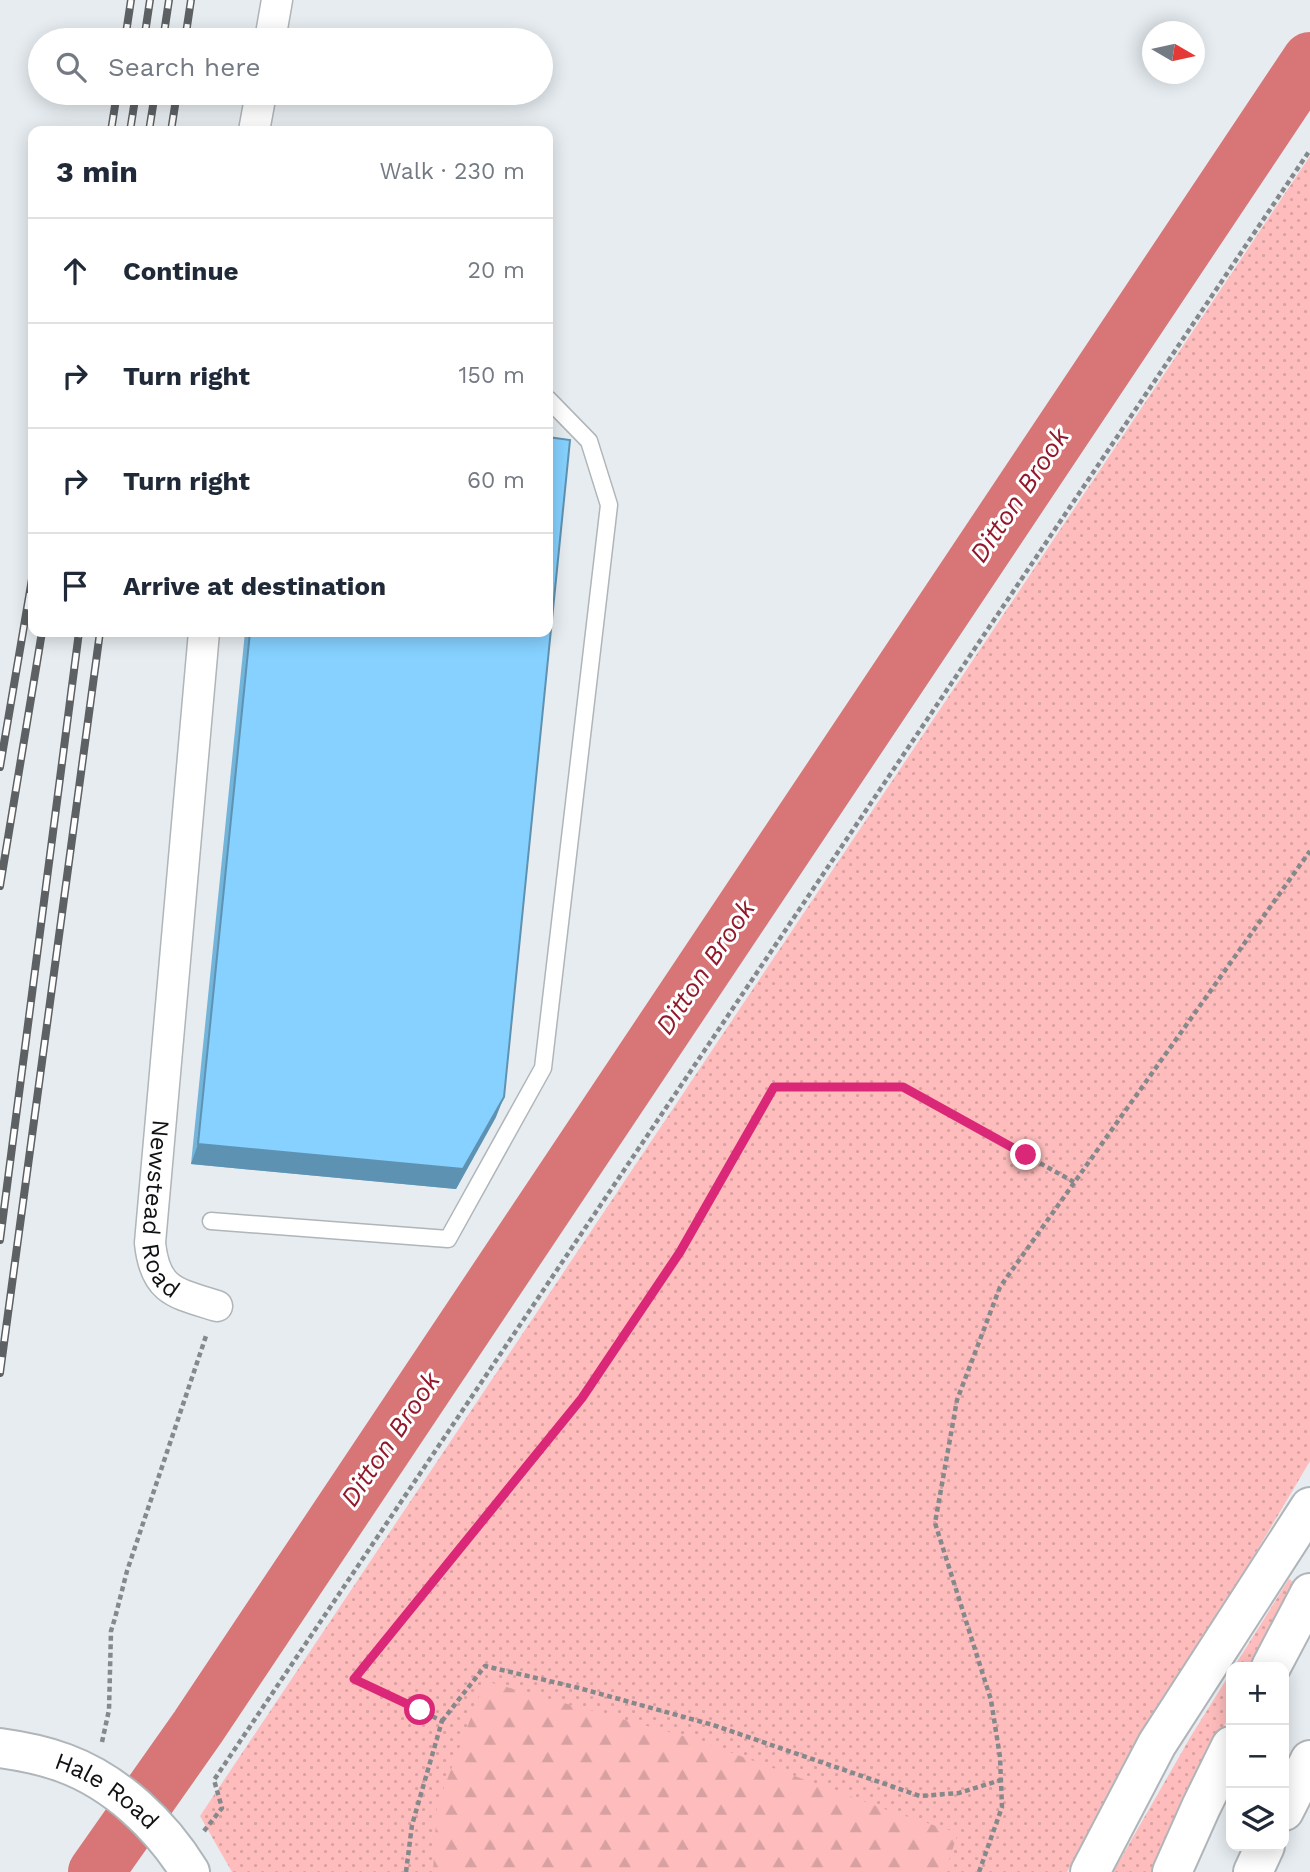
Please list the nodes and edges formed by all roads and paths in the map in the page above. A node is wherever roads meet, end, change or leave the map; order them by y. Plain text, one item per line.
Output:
1 (277, 0) edge
2 (272, 28) edge
3 (259, 105) edge
4 (255, 126) edge
5 (1310, 150) edge
6 (553, 404) edge
7 (204, 637) edge
8 (1310, 851) edge
9 (1074, 1182) junction
10 (211, 1222) dead end
11 (217, 1306) joint
12 (1310, 1507) edge
13 (1310, 1593) edge
14 (1274, 1662) edge
15 (442, 1721) junction
16 (8, 1749) edge
17 (1226, 1756) edge
18 (1310, 1760) edge
19 (88, 1773) junction
20 (1001, 1780) junction
21 (1289, 1801) edge
22 (222, 1808) dead end
23 (1263, 1851) edge
24 (190, 1872) edge
25 (406, 1872) edge
26 (979, 1872) edge
27 (1090, 1872) edge
28 (1172, 1872) edge
29 (1253, 1872) edge

1 - 2 street
3 - 4 street
5 - 22 path
6 - 10 lane
7 - 11 street, Newstead Road
8 - 9 path
9 - 15 path
9 - 20 path
11 - 19 path, Newstead Road
12 - 27 main road
13 - 14 main road
15 - 20 path
15 - 25 path
16 - 19 main road, Hale Road
17 - 28 main road
18 - 21 main road
19 - 24 main road, Hale Road
20 - 26 path
23 - 29 main road

